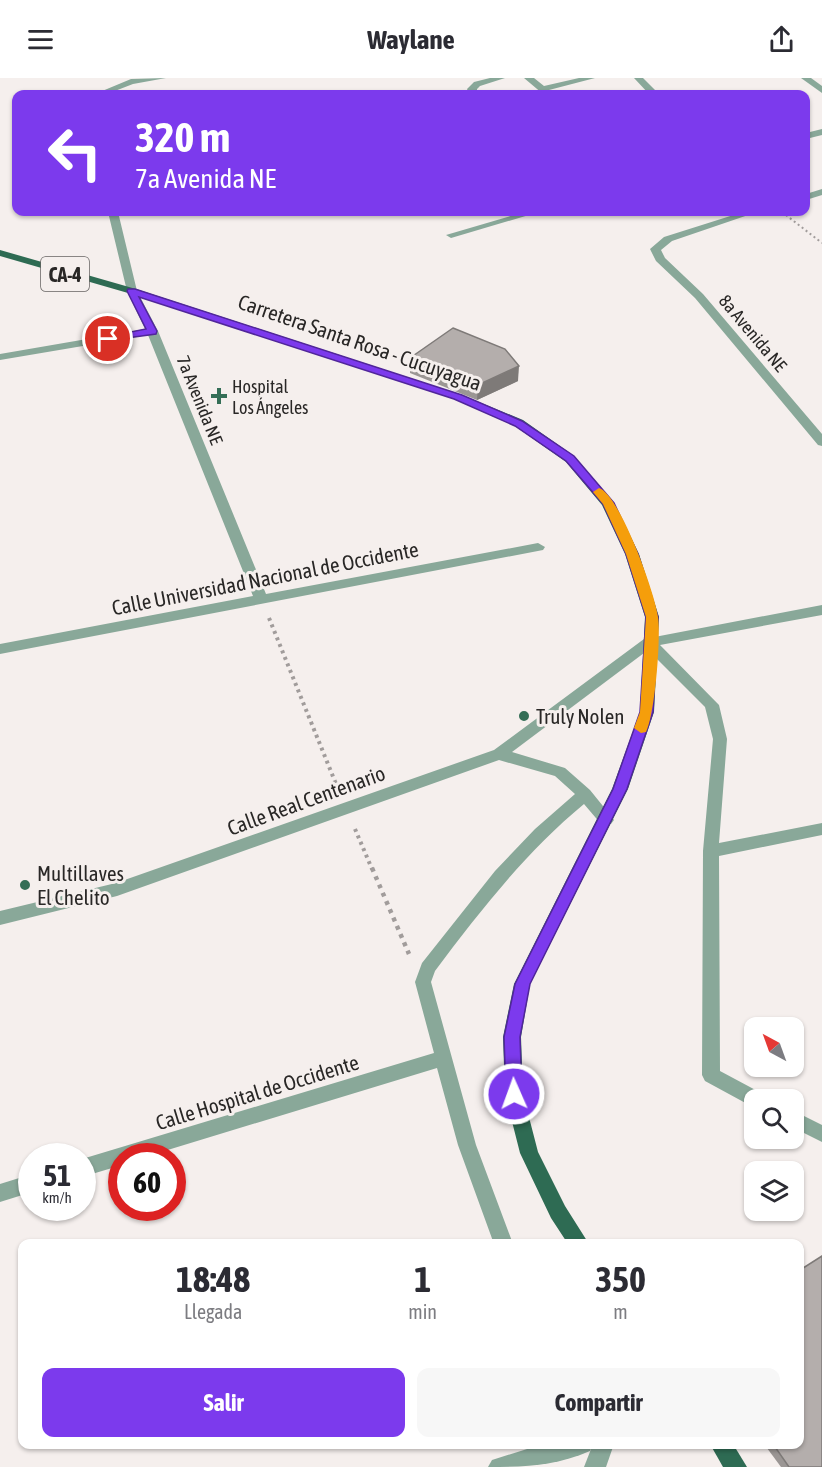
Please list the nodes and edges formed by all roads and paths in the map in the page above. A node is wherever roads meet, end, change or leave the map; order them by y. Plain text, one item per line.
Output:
1 (162, 78) edge
2 (501, 78) edge
3 (528, 78) edge
4 (591, 78) edge
5 (638, 78) edge
6 (806, 78) edge
7 (110, 90) edge
8 (472, 90) edge
9 (543, 90) edge
10 (552, 90) edge
11 (650, 90) edge
12 (822, 90) edge
13 (114, 216) edge
14 (520, 216) edge
15 (740, 216) edge
16 (787, 216) edge
17 (451, 235) dead end
18 (822, 243) edge
19 (0, 254) edge
20 (132, 291) junction
21 (152, 331) junction
22 (0, 357) edge
23 (822, 442) edge
24 (538, 547) dead end
25 (262, 601) junction
26 (822, 610) edge
27 (649, 642) junction
28 (0, 649) edge
29 (499, 754) junction
30 (585, 794) junction
31 (346, 809) junction
32 (606, 820) junction
33 (822, 829) edge
34 (711, 851) junction
35 (0, 918) edge
36 (409, 954) dead end
37 (444, 1058) junction
38 (744, 1093) edge
39 (804, 1124) edge
40 (822, 1134) edge
41 (96, 1164) edge
42 (18, 1187) edge
43 (0, 1193) edge
44 (502, 1239) edge
45 (577, 1239) edge
46 (565, 1449) edge
47 (602, 1449) edge
48 (723, 1449) edge
49 (499, 1467) edge
50 (595, 1467) edge
51 (736, 1467) edge

1 - 7 street
2 - 8 street
3 - 9 street
4 - 10 street
5 - 11 street
6 - 12 street
13 - 20 street, 7a Avenida NE
14 - 17 street
15 - 23 street, 8a Avenida NE
16 - 18 path
19 - 20 main road, Carretera Santa Rosa - Cucuyagua / CA-4
20 - 21 street, 7a Avenida NE
20 - 27 main road, Carretera Santa Rosa - Cucuyagua / CA-4
21 - 22 street
21 - 25 street, 7a Avenida NE
24 - 25 street, Calle Universidad Nacional de Occidente
25 - 28 street, Calle Universidad Nacional de Occidente
25 - 31 path
26 - 27 street
27 - 29 street, Calle Real Centenario
27 - 32 main road, Carretera Santa Rosa - Cucuyagua / CA-4
27 - 34 street
29 - 30 street
29 - 31 street, Calle Real Centenario
30 - 32 street
30 - 37 street
31 - 35 street, Calle Real Centenario
31 - 36 path
32 - 45 main road, Carretera Santa Rosa - Cucuyagua / CA-4
33 - 34 street
34 - 38 street
37 - 41 street, Calle Hospital de Occidente
37 - 44 street
39 - 40 street
42 - 43 street
46 - 49 street
47 - 50 street
48 - 51 main road

